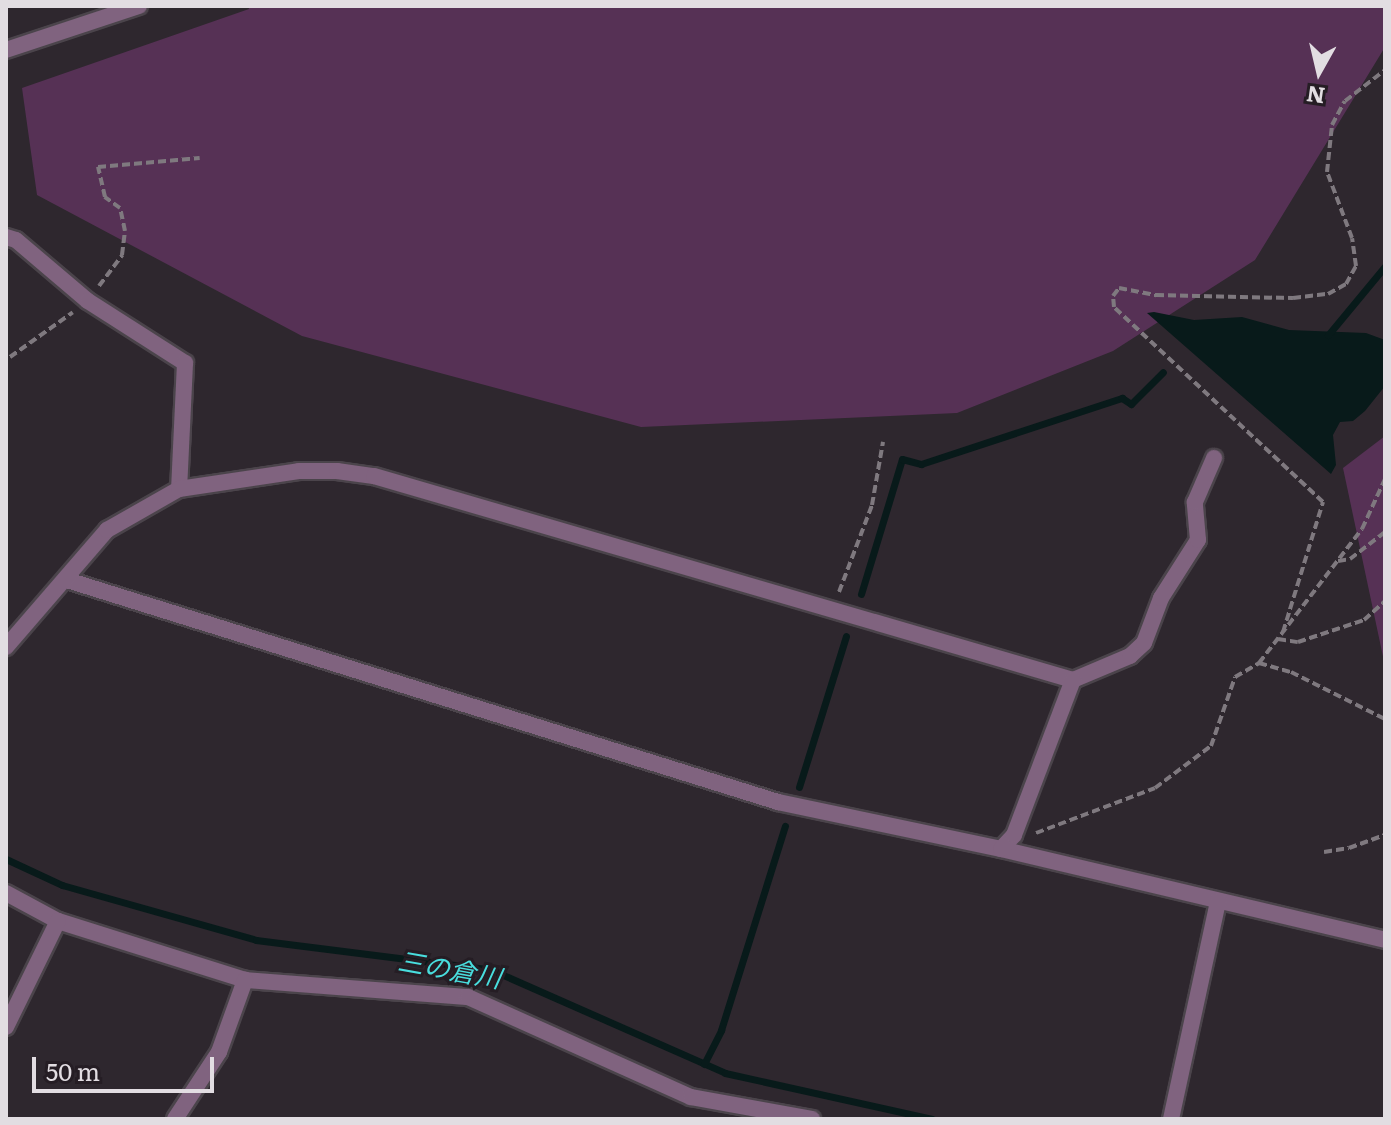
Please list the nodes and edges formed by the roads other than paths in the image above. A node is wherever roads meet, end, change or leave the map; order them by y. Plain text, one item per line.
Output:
1 (139, 6) edge
2 (6, 50) edge
3 (6, 237) edge
4 (1214, 458) dead end
5 (179, 489) junction
6 (67, 580) junction
7 (6, 647) edge
8 (1073, 680) junction
9 (1001, 849) junction
10 (6, 893) edge
11 (1218, 901) junction
12 (58, 921) junction
13 (1385, 940) edge
14 (245, 980) junction
15 (6, 1027) edge
16 (175, 1119) edge
17 (812, 1119) edge
18 (1171, 1119) edge

1 - 2 street
3 - 5 street
4 - 8 street
5 - 6 street
5 - 8 street
6 - 7 street
6 - 9 street
8 - 9 street
9 - 11 street
10 - 12 street
11 - 13 street
11 - 18 street
12 - 14 street
12 - 15 street
14 - 16 street
14 - 17 street

